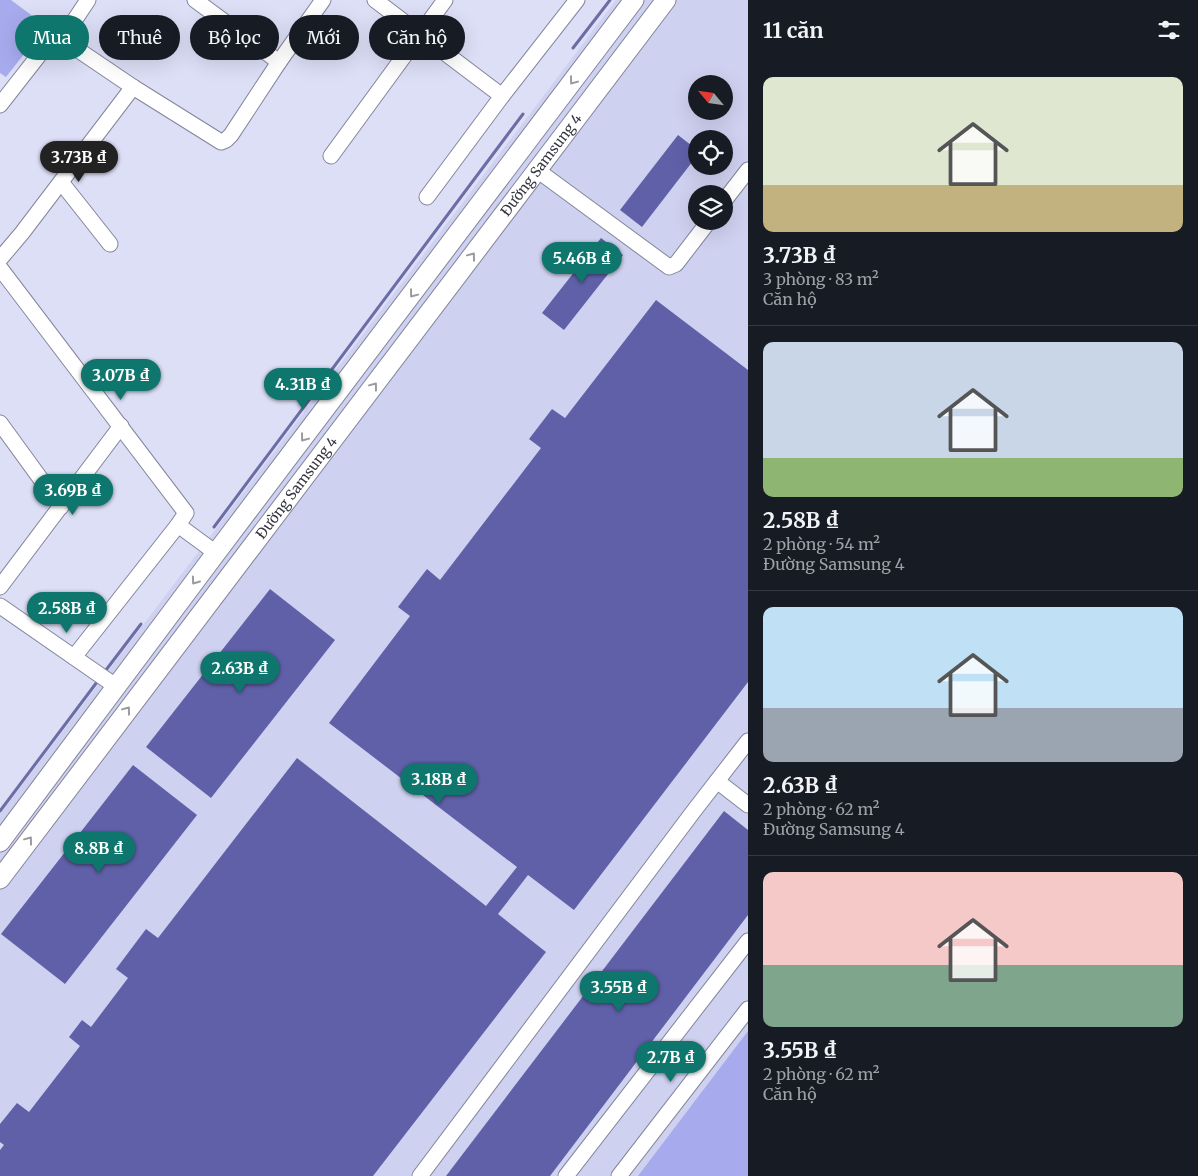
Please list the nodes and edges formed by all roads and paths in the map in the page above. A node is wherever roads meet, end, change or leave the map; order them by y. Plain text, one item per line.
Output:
1 (88, 0) edge
2 (195, 0) edge
3 (323, 0) edge
4 (375, 0) edge
5 (445, 0) edge
6 (577, 0) edge
7 (634, 0) edge
8 (666, 0) edge
9 (78, 15) edge
10 (395, 15) edge
11 (434, 15) edge
12 (596, 50) junction
13 (89, 57) edge
14 (36, 60) edge
15 (400, 60) edge
16 (455, 60) edge
17 (279, 62) junction
18 (616, 66) junction
19 (133, 87) junction
20 (502, 96) junction
21 (0, 105) edge
22 (518, 155) junction
23 (331, 156) dead end
24 (537, 170) junction
25 (748, 170) edge
26 (61, 182) junction
27 (733, 190) edge
28 (427, 197) dead end
29 (702, 230) edge
30 (110, 244) dead end
31 (0, 258) edge
32 (0, 268) edge
33 (0, 423) edge
34 (121, 426) junction
35 (272, 480) junction
36 (291, 495) junction
37 (61, 507) junction
38 (178, 525) junction
39 (216, 553) junction
40 (236, 567) junction
41 (0, 587) edge
42 (0, 606) edge
43 (74, 657) junction
44 (117, 687) junction
45 (748, 741) edge
46 (717, 781) junction
47 (748, 805) edge
48 (0, 842) edge
49 (0, 879) edge
50 (748, 941) edge
51 (748, 1009) edge
52 (420, 1176) edge
53 (566, 1176) edge
54 (619, 1176) edge

1 - 9 street
2 - 17 street
3 - 17 street
4 - 10 street
5 - 11 street
6 - 20 street
7 - 12 main road, Đường Samsung 4
8 - 18 main road, Đường Samsung 4
12 - 18 main road
12 -> 22 main road, Đường Samsung 4
13 - 19 street
14 - 21 street
15 - 23 street
16 - 20 street
17 - 19 street
18 - 24 main road, Đường Samsung 4
19 - 26 street
20 - 28 street
22 - 24 main road
22 -> 35 main road, Đường Samsung 4
24 - 29 street
36 -> 24 main road, Đường Samsung 4
25 - 27 street
26 - 30 street
26 - 31 street
32 - 34 street
33 - 37 street
34 - 37 street
34 - 38 street
35 - 36 main road
35 - 39 main road, Đường Samsung 4
36 - 40 main road, Đường Samsung 4
37 - 41 street
38 - 39 street
38 - 43 street
39 - 40 main road
39 -> 44 main road, Đường Samsung 4
49 -> 40 main road, Đường Samsung 4
42 - 43 street
43 - 44 street
44 - 48 main road, Đường Samsung 4
45 - 46 street
46 - 47 street
46 - 52 street
50 - 53 street
51 - 54 street

